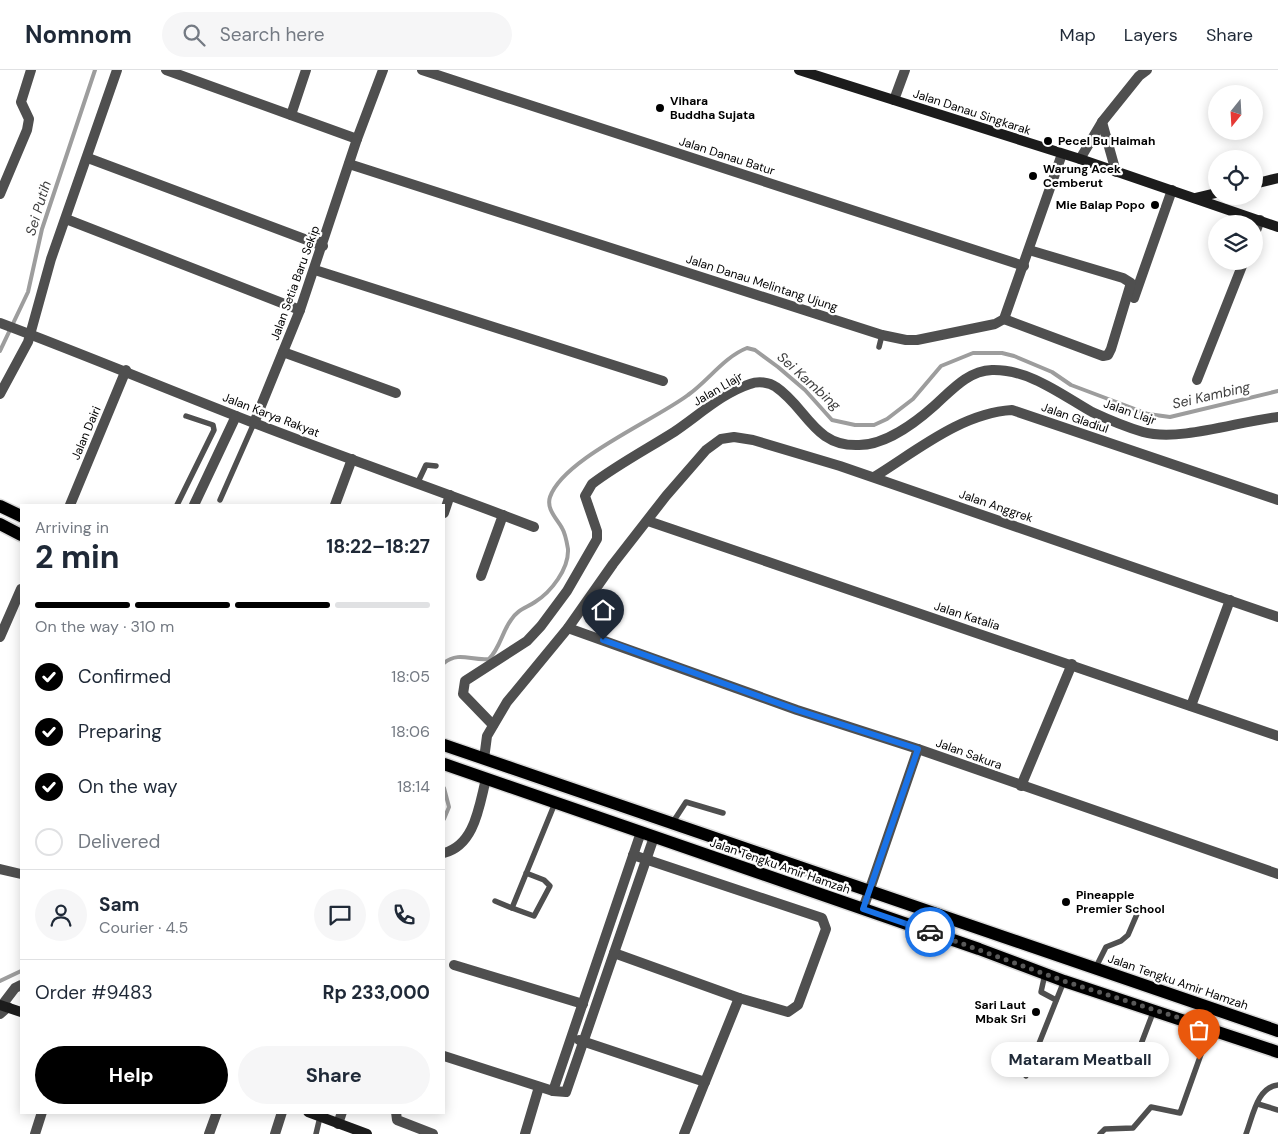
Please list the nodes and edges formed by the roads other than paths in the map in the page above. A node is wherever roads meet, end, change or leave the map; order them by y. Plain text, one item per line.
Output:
1 (31, 70) edge
2 (117, 70) edge
3 (166, 70) edge
4 (306, 70) edge
5 (383, 70) edge
6 (422, 70) edge
7 (799, 70) edge
8 (905, 70) edge
9 (1140, 72) edge
10 (894, 100) junction
11 (291, 116) junction
12 (1102, 122) junction
13 (357, 139) junction
14 (1062, 154) junction
15 (88, 158) junction
16 (1080, 159) junction
17 (349, 164) junction
18 (1116, 172) junction
19 (1278, 178) edge
20 (1263, 182) edge
21 (1172, 190) junction
22 (0, 194) edge
23 (1208, 194) edge
24 (1194, 198) junction
25 (1245, 215) edge
26 (66, 218) junction
27 (1263, 221) edge
28 (1278, 227) edge
29 (323, 246) junction
30 (1030, 250) junction
31 (1024, 266) junction
32 (315, 270) junction
33 (1240, 270) edge
34 (300, 310) junction
35 (1004, 319) junction
36 (5, 325) edge
37 (28, 333) junction
38 (882, 335) junction
39 (879, 347) dead end
40 (283, 352) junction
41 (1111, 363) dead end
42 (126, 370) junction
43 (1197, 380) dead end
44 (663, 381) dead end
45 (396, 393) dead end
46 (0, 394) edge
47 (186, 416) dead end
48 (236, 416) junction
49 (1278, 417) edge
50 (254, 423) junction
51 (352, 459) junction
52 (436, 466) dead end
53 (874, 477) junction
54 (418, 482) junction
55 (450, 495) junction
56 (220, 500) dead end
57 (1278, 500) edge
58 (70, 504) edge
59 (177, 504) edge
60 (194, 504) edge
61 (335, 504) edge
62 (0, 506) edge
63 (445, 510) edge
64 (503, 515) junction
65 (20, 516) edge
66 (648, 520) junction
67 (0, 524) edge
68 (534, 527) dead end
69 (20, 534) edge
70 (481, 576) dead end
71 (20, 591) edge
72 (1230, 600) junction
73 (1278, 617) edge
74 (568, 628) junction
75 (0, 637) edge
76 (1072, 664) junction
77 (1191, 706) junction
78 (493, 725) junction
79 (1278, 736) edge
80 (448, 746) edge
81 (918, 749) junction
82 (484, 759) junction
83 (449, 766) edge
84 (486, 779) junction
85 (1021, 786) junction
86 (555, 803) junction
87 (723, 813) dead end
88 (673, 822) junction
89 (640, 832) junction
90 (654, 837) junction
91 (445, 854) edge
92 (633, 855) junction
93 (646, 859) junction
94 (0, 869) edge
95 (526, 873) junction
96 (20, 874) edge
97 (1278, 874) edge
98 (869, 891) junction
99 (495, 901) dead end
100 (1140, 907) dead end
101 (512, 908) junction
102 (863, 909) junction
103 (614, 953) junction
104 (454, 965) dead end
105 (1096, 967) junction
106 (1045, 974) junction
107 (1064, 981) junction
108 (20, 986) edge
109 (739, 998) junction
110 (1056, 1000) junction
111 (583, 1004) junction
112 (2, 1008) edge
113 (1154, 1010) junction
114 (20, 1012) edge
115 (1211, 1028) junction
116 (1278, 1031) edge
117 (572, 1038) junction
118 (584, 1042) junction
119 (1138, 1052) dead end
120 (1278, 1052) edge
121 (445, 1056) edge
122 (1026, 1076) dead end
123 (705, 1082) junction
124 (1278, 1084) edge
125 (539, 1087) junction
126 (553, 1092) junction
127 (1258, 1104) junction
128 (1278, 1110) edge
129 (41, 1114) edge
130 (216, 1114) edge
131 (281, 1114) edge
132 (313, 1114) edge
133 (341, 1114) edge
134 (396, 1114) edge
135 (320, 1117) junction
136 (338, 1124) junction
137 (35, 1134) edge
138 (209, 1134) edge
139 (276, 1134) edge
140 (316, 1134) edge
141 (366, 1134) edge
142 (433, 1134) edge
143 (524, 1134) edge
144 (684, 1134) edge
145 (1100, 1134) edge
146 (1246, 1134) edge

1 - 22 street
2 - 15 street
3 - 11 street
4 - 11 street
5 - 13 street, Jalan Setia Baru Sekip
6 - 31 street, Jalan Danau Batur
7 - 10 street, Jalan Danau Singkarak
8 - 10 street
9 - 12 street
10 - 14 street, Jalan Danau Singkarak
11 - 13 street
12 - 16 street
12 - 18 street
13 - 17 street, Jalan Setia Baru Sekip
14 - 16 street, Jalan Danau Singkarak
14 - 30 street
15 - 26 street
15 - 29 street
16 - 18 street, Jalan Danau Singkarak
17 - 29 street, Jalan Setia Baru Sekip
17 - 38 street, Jalan Danau Melintang Ujung
18 - 21 street, Jalan Danau Singkarak
19 - 20 street
21 - 24 street, Jalan Danau Singkarak
21 - 41 street
23 - 24 street
24 - 25 street, Jalan Danau Singkarak
26 - 34 street
26 - 37 street
27 - 28 street, Jalan Danau Singkarak
29 - 32 street, Jalan Setia Baru Sekip
30 - 31 street
30 - 35 street
31 - 35 street
32 - 34 street, Jalan Setia Baru Sekip
32 - 44 street
33 - 43 street
34 - 40 street, Jalan Setia Baru Sekip
35 - 38 street, Jalan Danau Melintang Ujung
36 - 37 street, Jalan Karya Rakyat
37 - 42 street, Jalan Karya Rakyat
37 - 46 street
38 - 39 lane
40 - 45 street
40 - 50 street, Jalan Setia Baru Sekip
42 - 48 street, Jalan Karya Rakyat
42 - 58 street, Jalan Dairi
47 - 59 lane
48 - 50 street, Jalan Karya Rakyat
48 - 60 street
49 - 78 street, Jalan Llajr
50 - 51 street, Jalan Karya Rakyat
50 - 56 lane, Jalan Setia Baru Sekip
51 - 54 street, Jalan Karya Rakyat
51 - 61 street
52 - 54 lane
53 - 57 street, Jalan Gladiul
53 - 66 street, Jalan Anggrek
53 - 72 street, Jalan Anggrek
54 - 55 street, Jalan Karya Rakyat
55 - 63 street
55 - 64 street, Jalan Karya Rakyat
62 - 65 main road
64 - 68 street, Jalan Karya Rakyat
64 - 70 street
66 - 74 street, Jalan Anggrek
66 - 76 street, Jalan Katalia
67 - 69 main road
71 - 75 street
72 - 73 street, Jalan Anggrek
72 - 77 street
74 - 78 street, Jalan Anggrek
74 - 81 street, Jalan Sakura
76 - 77 street, Jalan Katalia
76 - 85 street
77 - 79 street, Jalan Katalia
78 - 82 street, Jalan Anggrek
80 - 82 main road, Jalan Tengku Amir Hamzah
81 - 85 street, Jalan Sakura
81 - 98 street
82 - 88 main road, Jalan Tengku Amir Hamzah
83 - 84 main road, Jalan Tengku Amir Hamzah
84 - 86 main road, Jalan Tengku Amir Hamzah
84 - 91 street
85 - 97 street, Jalan Sakura
86 - 89 main road, Jalan Tengku Amir Hamzah
86 - 95 lane
87 - 88 lane
88 - 98 main road, Jalan Tengku Amir Hamzah
89 - 90 main road, Jalan Tengku Amir Hamzah
89 - 92 street
90 - 93 street
90 - 102 main road, Jalan Tengku Amir Hamzah
92 - 93 street
92 - 111 street
93 - 103 street
93 - 109 street
94 - 96 street
95 - 101 lane
95 - 101 lane
98 - 102 street
98 - 105 main road, Jalan Tengku Amir Hamzah
99 - 101 lane
100 - 105 lane
102 - 106 main road, Jalan Tengku Amir Hamzah
103 - 109 street
103 - 118 street
104 - 111 street
105 - 116 main road, Jalan Tengku Amir Hamzah
106 - 107 main road, Jalan Tengku Amir Hamzah
106 - 110 lane
107 - 110 lane
107 - 113 main road, Jalan Tengku Amir Hamzah
108 - 112 street
109 - 123 street
110 - 122 lane
111 - 117 street
112 - 114 street
113 - 115 main road, Jalan Tengku Amir Hamzah
113 - 119 lane
115 - 120 main road, Jalan Tengku Amir Hamzah
115 - 145 lane
117 - 118 street
117 - 126 street
118 - 123 street
118 - 126 street
121 - 125 street
123 - 144 street
124 - 127 lane
125 - 126 street
125 - 143 street
127 - 128 lane
127 - 146 lane
129 - 137 street
130 - 138 street
131 - 139 street
132 - 135 street
133 - 136 street
134 - 142 street
135 - 136 street
135 - 140 lane
136 - 141 street

